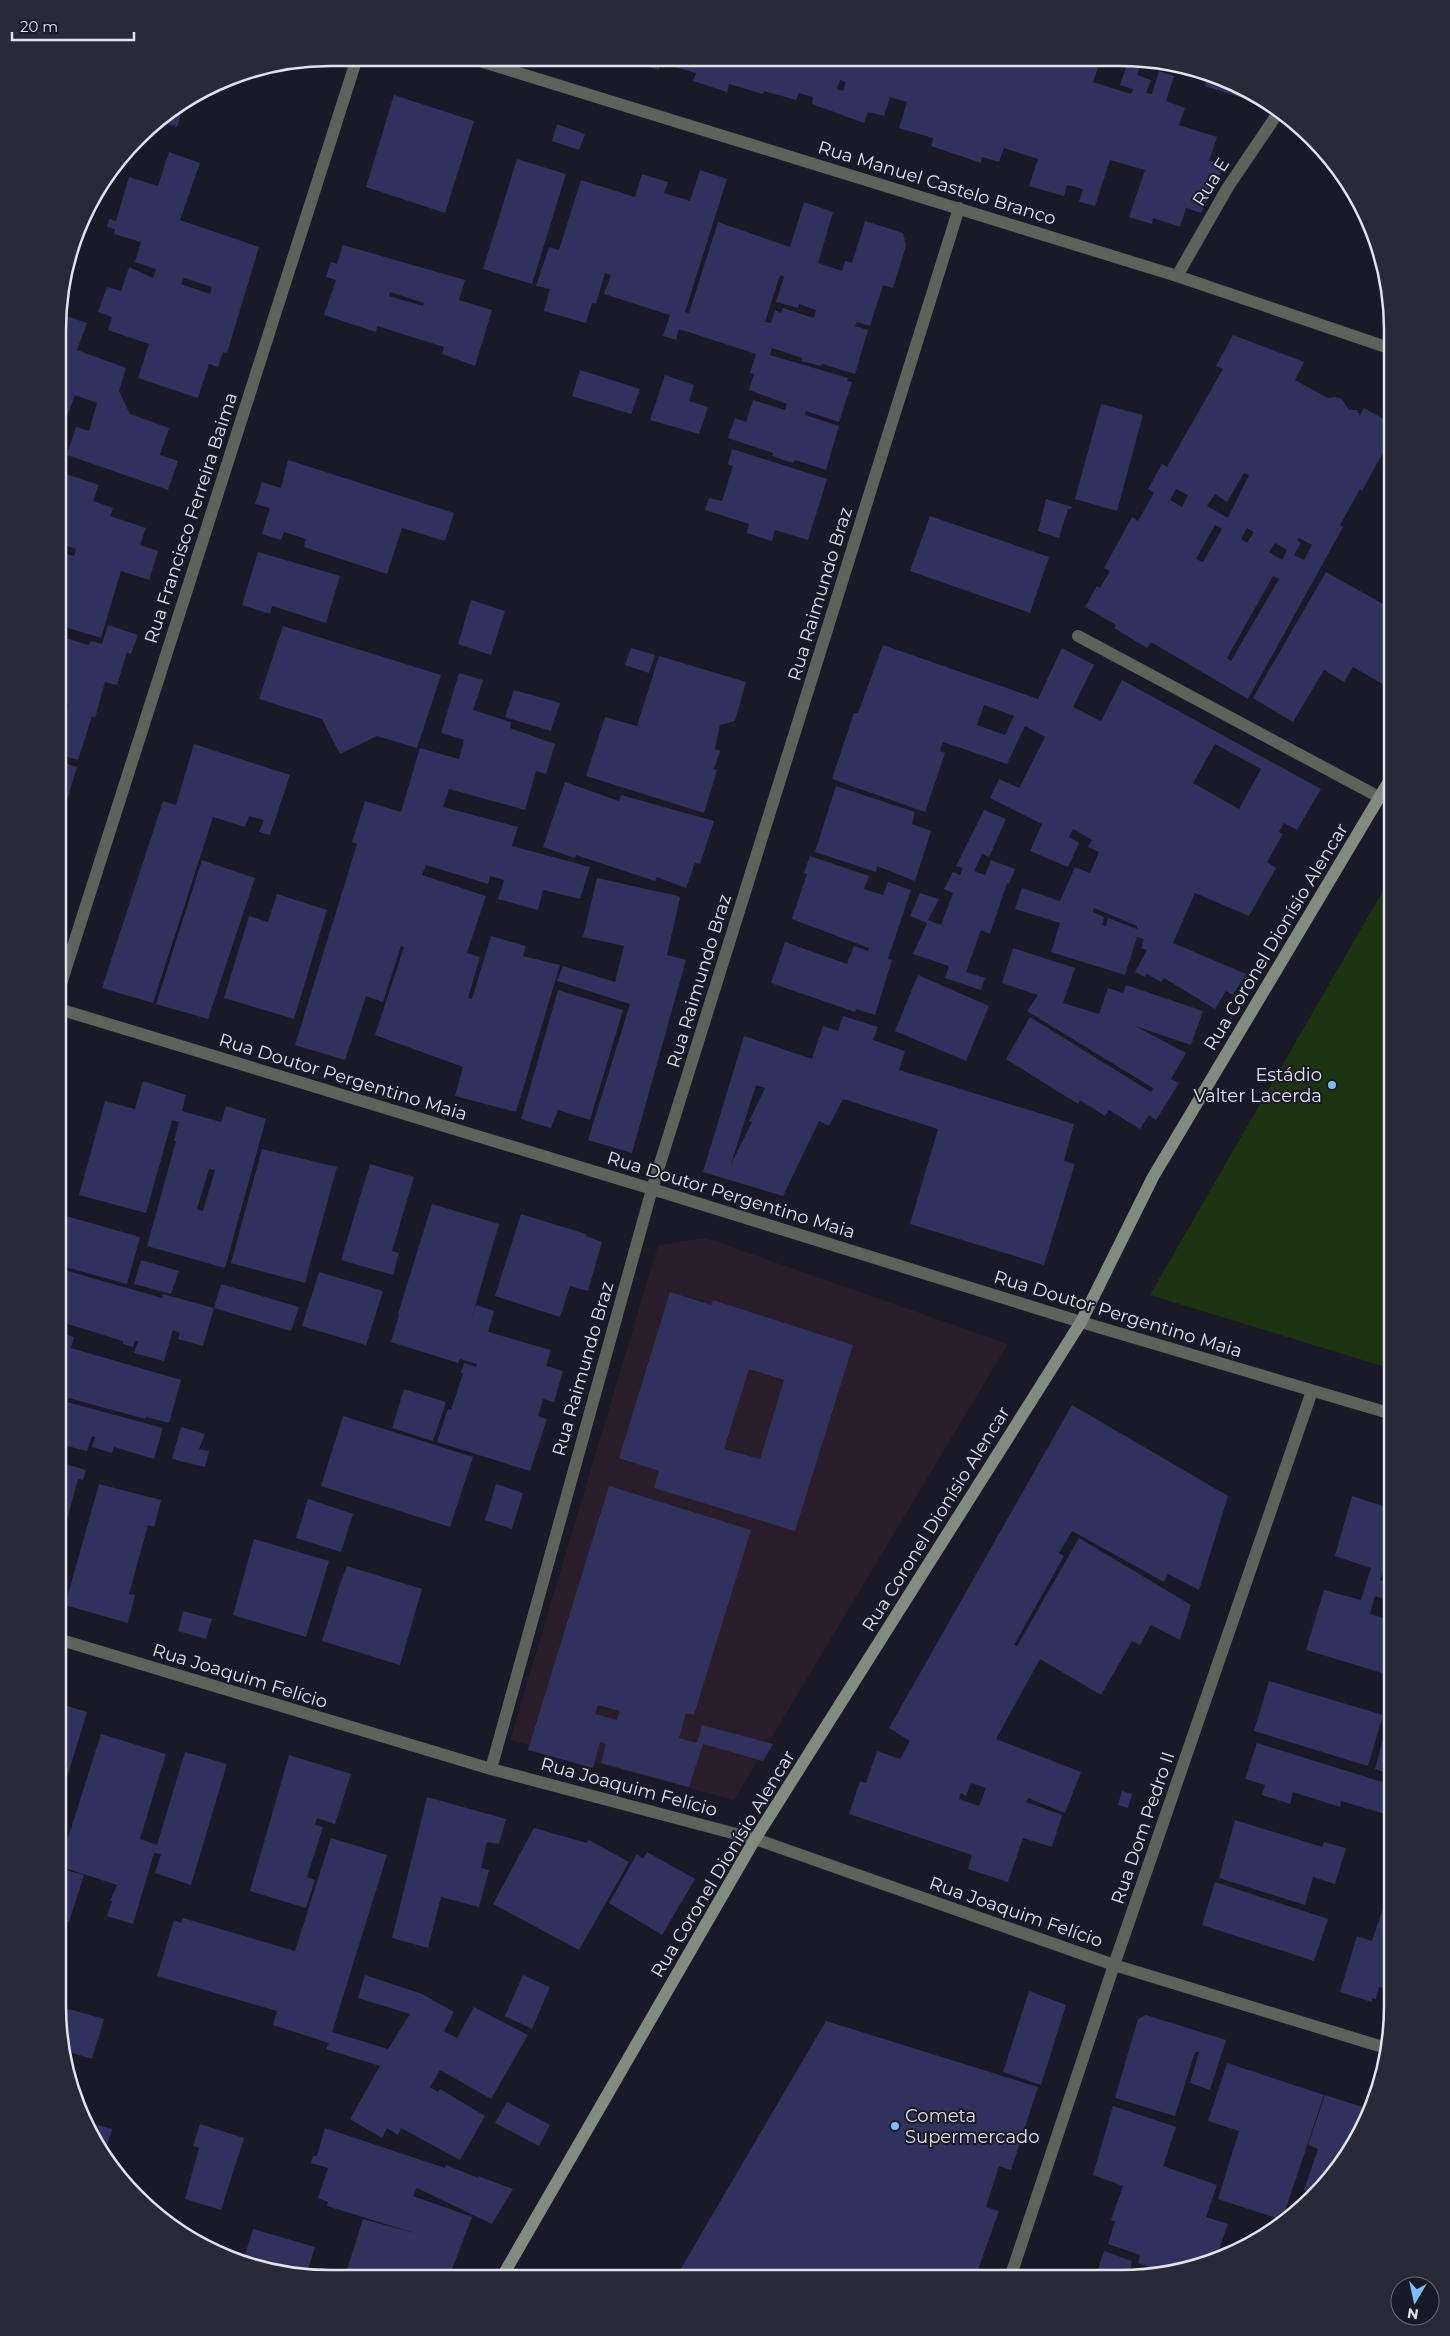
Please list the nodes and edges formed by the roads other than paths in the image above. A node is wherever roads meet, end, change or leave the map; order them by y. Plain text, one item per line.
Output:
1 (354, 66) edge
2 (496, 66) edge
3 (1275, 117) edge
4 (959, 208) junction
5 (1177, 276) junction
6 (1384, 346) edge
7 (1078, 636) dead end
8 (1384, 790) edge
9 (1380, 797) junction
10 (66, 968) edge
11 (66, 1011) edge
12 (652, 1189) junction
13 (1081, 1322) junction
14 (1312, 1391) junction
15 (1384, 1412) edge
16 (66, 1641) edge
17 (491, 1769) junction
18 (755, 1838) junction
19 (1114, 1965) junction
20 (1380, 2046) edge
21 (506, 2270) edge
22 (1013, 2270) edge

1 - 10 street, Rua Francisco Ferreira Baima
2 - 4 street, Rua Manuel Castelo Branco
3 - 5 street, Rua E
4 - 5 street, Rua Manuel Castelo Branco
4 - 12 street, Rua Raimundo Braz
5 - 6 street, Rua Manuel Castelo Branco
7 - 9 street
8 - 9 main road, Rua Coronel Dionísio Alencar
9 - 13 main road, Rua Coronel Dionísio Alencar
11 - 12 street, Rua Doutor Pergentino Maia
12 - 13 street, Rua Doutor Pergentino Maia
12 - 17 street, Rua Raimundo Braz
13 - 14 street, Rua Doutor Pergentino Maia
13 - 18 main road, Rua Coronel Dionísio Alencar
14 - 15 street, Rua Doutor Pergentino Maia
14 - 19 street, Rua Dom Pedro II
16 - 17 street, Rua Joaquim Felício
17 - 18 street, Rua Joaquim Felício
18 - 19 street, Rua Joaquim Felício
18 - 21 main road, Rua Coronel Dionísio Alencar
19 - 20 street, Rua Joaquim Felício
19 - 22 street, Rua Dom Pedro II

